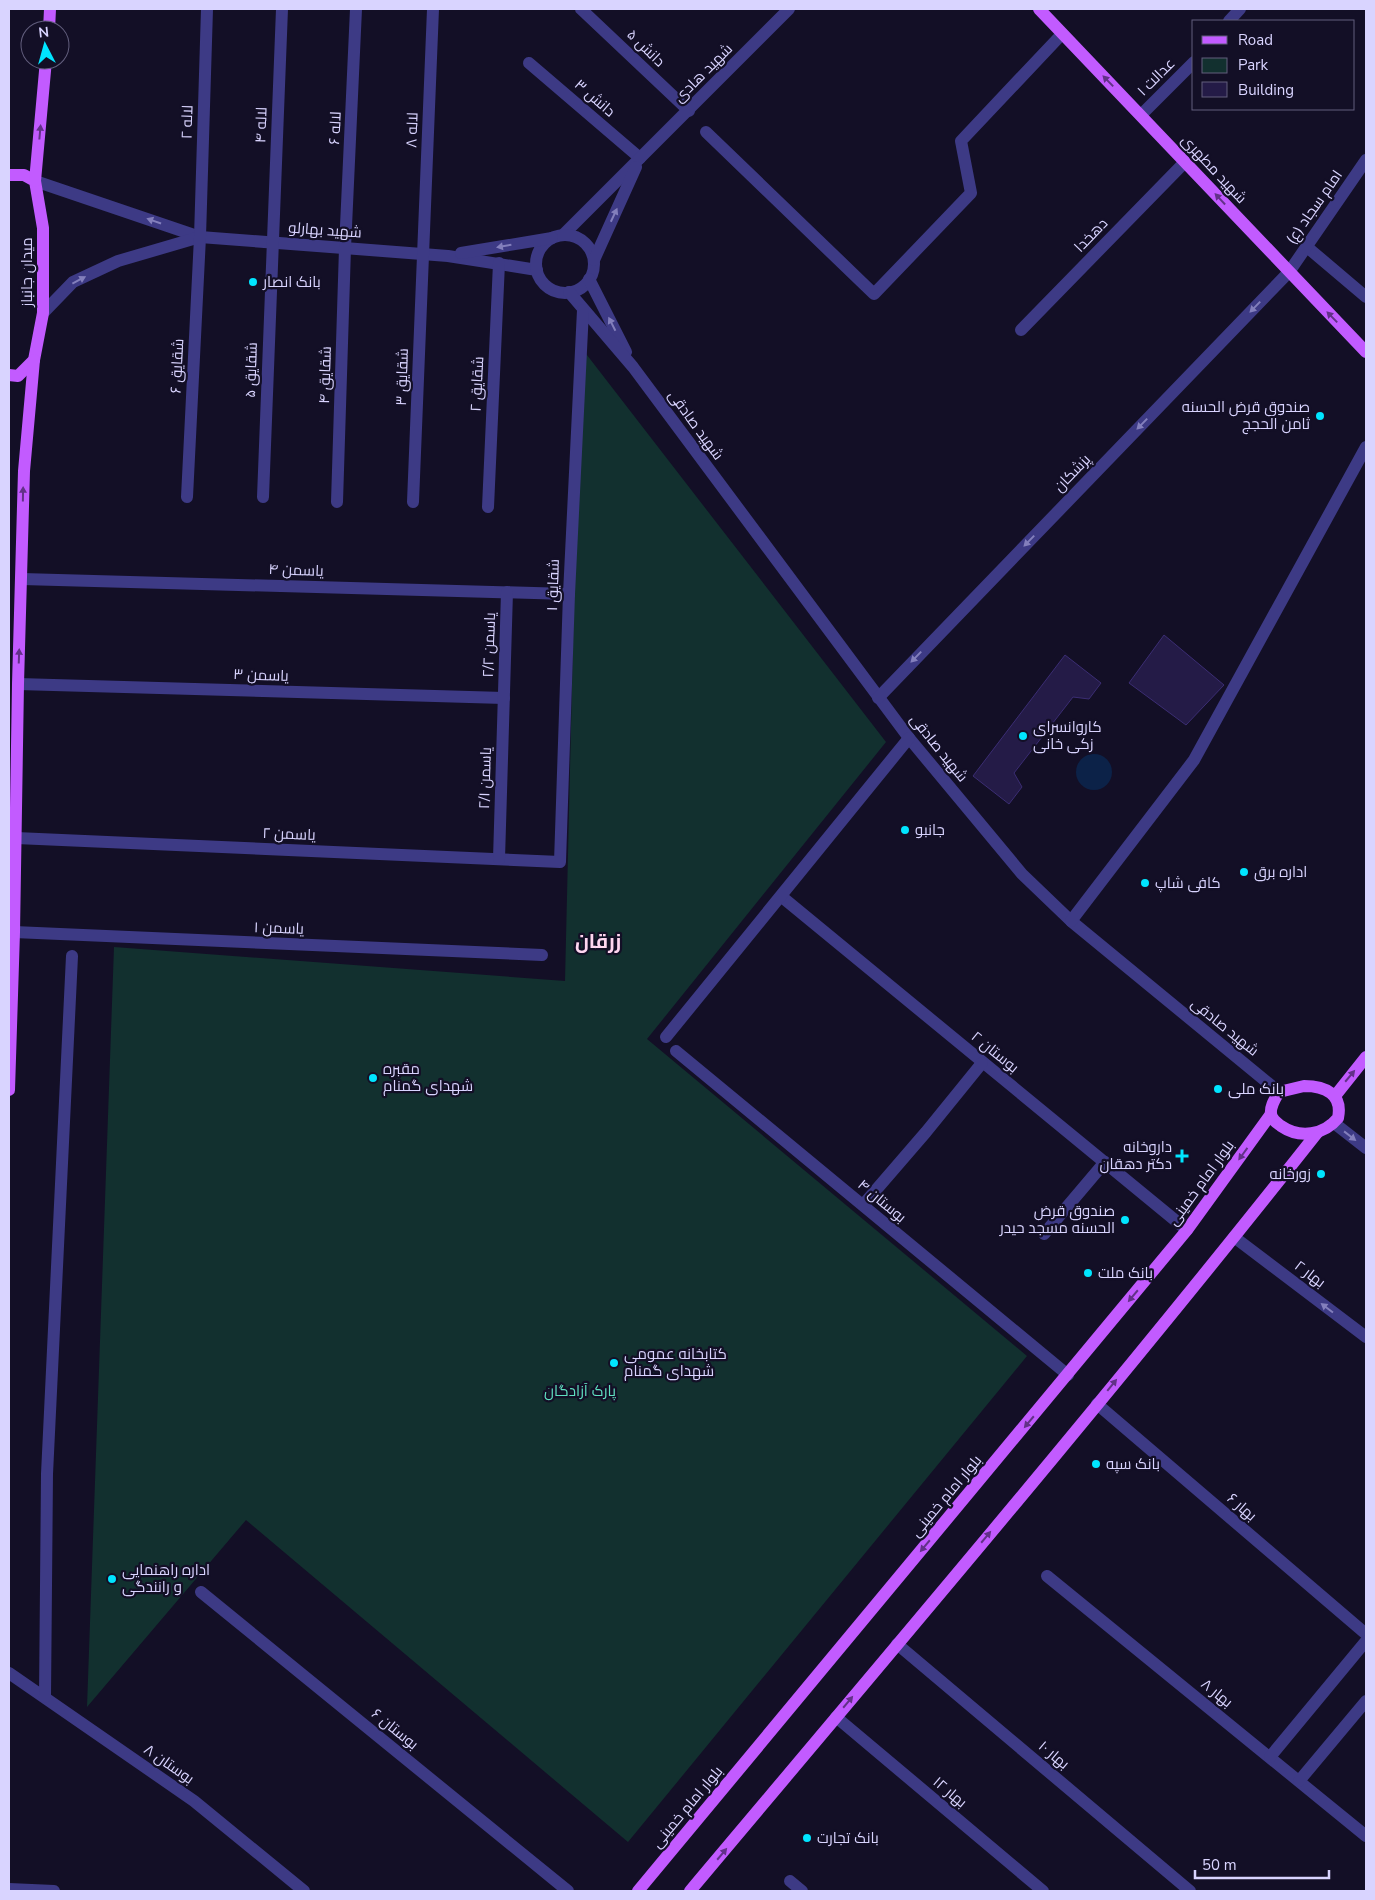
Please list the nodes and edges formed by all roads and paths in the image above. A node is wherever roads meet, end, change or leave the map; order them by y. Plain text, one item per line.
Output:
1 (207, 9) edge
2 (282, 9) edge
3 (356, 9) edge
4 (433, 9) edge
5 (581, 9) edge
6 (789, 9) edge
7 (1038, 9) edge
8 (1240, 9) edge
9 (1230, 20) edge
10 (1062, 34) junction
11 (529, 63) dead end
12 (1192, 64) edge
13 (45, 70) edge
14 (688, 111) junction
15 (1141, 115) junction
16 (706, 132) dead end
17 (640, 158) junction
18 (1366, 160) edge
19 (1185, 162) junction
20 (9, 175) edge
21 (36, 181) junction
22 (200, 237) junction
23 (557, 237) junction
24 (272, 243) junction
25 (1307, 246) junction
26 (345, 248) junction
27 (424, 253) junction
28 (448, 256) junction
29 (594, 260) junction
30 (499, 263) junction
31 (537, 270) junction
32 (1289, 272) junction
33 (589, 279) junction
34 (569, 292) junction
35 (1366, 296) edge
36 (583, 310) junction
37 (43, 313) junction
38 (1021, 330) dead end
39 (1366, 352) edge
40 (34, 360) junction
41 (634, 368) junction
42 (9, 376) edge
43 (1366, 447) edge
44 (188, 497) dead end
45 (263, 497) dead end
46 (338, 502) dead end
47 (414, 502) dead end
48 (488, 507) dead end
49 (22, 579) junction
50 (506, 592) junction
51 (569, 594) junction
52 (18, 684) junction
53 (504, 698) junction
54 (878, 698) junction
55 (909, 738) junction
56 (16, 838) junction
57 (499, 859) junction
58 (560, 862) joint
59 (782, 897) junction
60 (1071, 921) junction
61 (14, 932) junction
62 (542, 955) dead end
63 (72, 956) dead end
64 (10, 1003) edge
65 (666, 1037) dead end
66 (676, 1051) dead end
67 (1366, 1057) edge
68 (982, 1063) junction
69 (9, 1090) edge
70 (1280, 1092) junction
71 (1335, 1096) junction
72 (1271, 1114) junction
73 (1334, 1123) junction
74 (1317, 1133) junction
75 (1366, 1148) edge
76 (1104, 1162) junction
77 (863, 1205) junction
78 (1188, 1230) junction
79 (1044, 1234) dead end
80 (1234, 1237) junction
81 (1366, 1337) edge
82 (1068, 1375) junction
83 (1097, 1404) junction
84 (1047, 1576) dead end
85 (201, 1592) dead end
86 (1366, 1634) edge
87 (1366, 1641) edge
88 (897, 1644) junction
89 (9, 1673) edge
90 (45, 1697) junction
91 (1366, 1702) edge
92 (836, 1717) junction
93 (1270, 1757) junction
94 (1300, 1781) junction
95 (1366, 1836) edge
96 (790, 1881) dead end
97 (9, 1889) edge
98 (54, 1891) edge
99 (304, 1891) edge
100 (568, 1891) edge
101 (638, 1891) edge
102 (690, 1891) edge
103 (802, 1891) edge
104 (1043, 1891) edge
105 (1190, 1891) edge

1 - 22 street, لاله ۲
2 - 24 street, لاله ۴
3 - 26 street, لاله ۶
4 - 27 street, لاله ۸
5 - 14 street, دانش ۵
6 - 14 street, شهید هادی
7 - 10 main road, شهید مطهری
8 - 9 street
15 -> 10 main road, شهید مطهری
10 - 16 street
11 - 17 street, دانش ۳
12 - 15 street, عدالت ۱
21 -> 13 main road, میدان جانباز
14 - 17 street, شهید هادی
15 - 19 main road, شهید مطهری
17 - 23 street, شهید هادی
29 -> 17 street
18 - 25 street, امام سجاد (ع)
32 -> 19 main road, شهید مطهری
19 - 38 street, دهخدا
20 - 21 main road
22 -> 21 street
21 - 37 main road, میدان جانباز
22 - 24 street, شهید بهارلو
37 -> 22 street
22 - 44 street, شقایق ۶
23 -> 28 street
23 - 29 street
23 - 31 street
24 - 26 street, شهید بهارلو
24 - 45 street, شقایق ۵
25 - 32 street, امام سجاد (ع)
25 - 35 street
26 - 27 street, شهید بهارلو
26 - 46 street, شقایق ۴
27 - 28 street, شهید بهارلو
27 - 47 street, شقایق ۳
28 - 30 street, شهید بهارلو
29 - 33 street
30 - 31 street, شهید بهارلو
30 - 48 street, شقایق ۲
31 - 34 street
39 -> 32 main road, شهید مطهری
32 -> 54 street, پزشکان
33 - 34 street
41 -> 33 street
34 - 36 street
36 - 41 street
36 - 51 street, شقایق ۱
37 - 40 main road, میدان جانباز
40 - 42 main road
49 -> 40 main road, میدان جانباز
41 - 54 street, شهید صادقی
43 - 60 street
49 - 50 street, یاسمن ۴
52 -> 49 main road, میدان جانباز
50 - 51 street, یاسمن ۴
50 - 53 street, یاسمن ۲/۲
51 - 58 street, شقایق ۱
52 - 53 street, یاسمن ۳
52 - 56 main road, میدان جانباز
53 - 57 street, یاسمن ۲/۱
54 - 55 street, شهید صادقی
55 - 59 street
55 - 60 street, شهید صادقی
56 - 57 street, یاسمن ۲
56 - 61 main road, میدان جانباز
57 - 58 street, یاسمن ۲
59 - 65 street
59 - 68 street, بوستان ۲
60 - 70 street, شهید صادقی
61 - 62 street, یاسمن ۱
61 - 64 main road, میدان جانباز
63 - 90 street
64 - 69 main road, میدان جانباز
66 - 77 street, بوستان ۴
71 -> 67 main road
68 - 76 street, بوستان ۲
68 - 77 street
70 - 71 main road
70 - 72 main road
71 - 73 main road
72 - 74 main road
72 -> 78 main road, بلوار امام خمینی
73 - 74 main road
73 -> 75 street
74 - 80 main road
76 - 78 street, بوستان ۲
76 - 79 street
77 - 82 street, بوستان ۴
78 -> 82 main road, بلوار امام خمینی
81 -> 80 street, بهار ۲
83 -> 80 main road
82 -> 101 main road, بلوار امام خمینی
83 - 86 street, بهار ۶
88 -> 83 main road
84 - 93 street, بهار ۸
85 - 100 street, بوستان ۶
87 - 93 street
92 -> 88 main road
88 - 105 street, بهار ۱۰
89 - 90 street, بوستان ۸
90 - 99 street, بوستان ۸
91 - 94 street
102 -> 92 main road
92 - 104 street, بهار ۱۲
93 - 94 street, بهار ۸
94 - 95 street, بهار ۸
96 - 103 street
97 - 98 street

